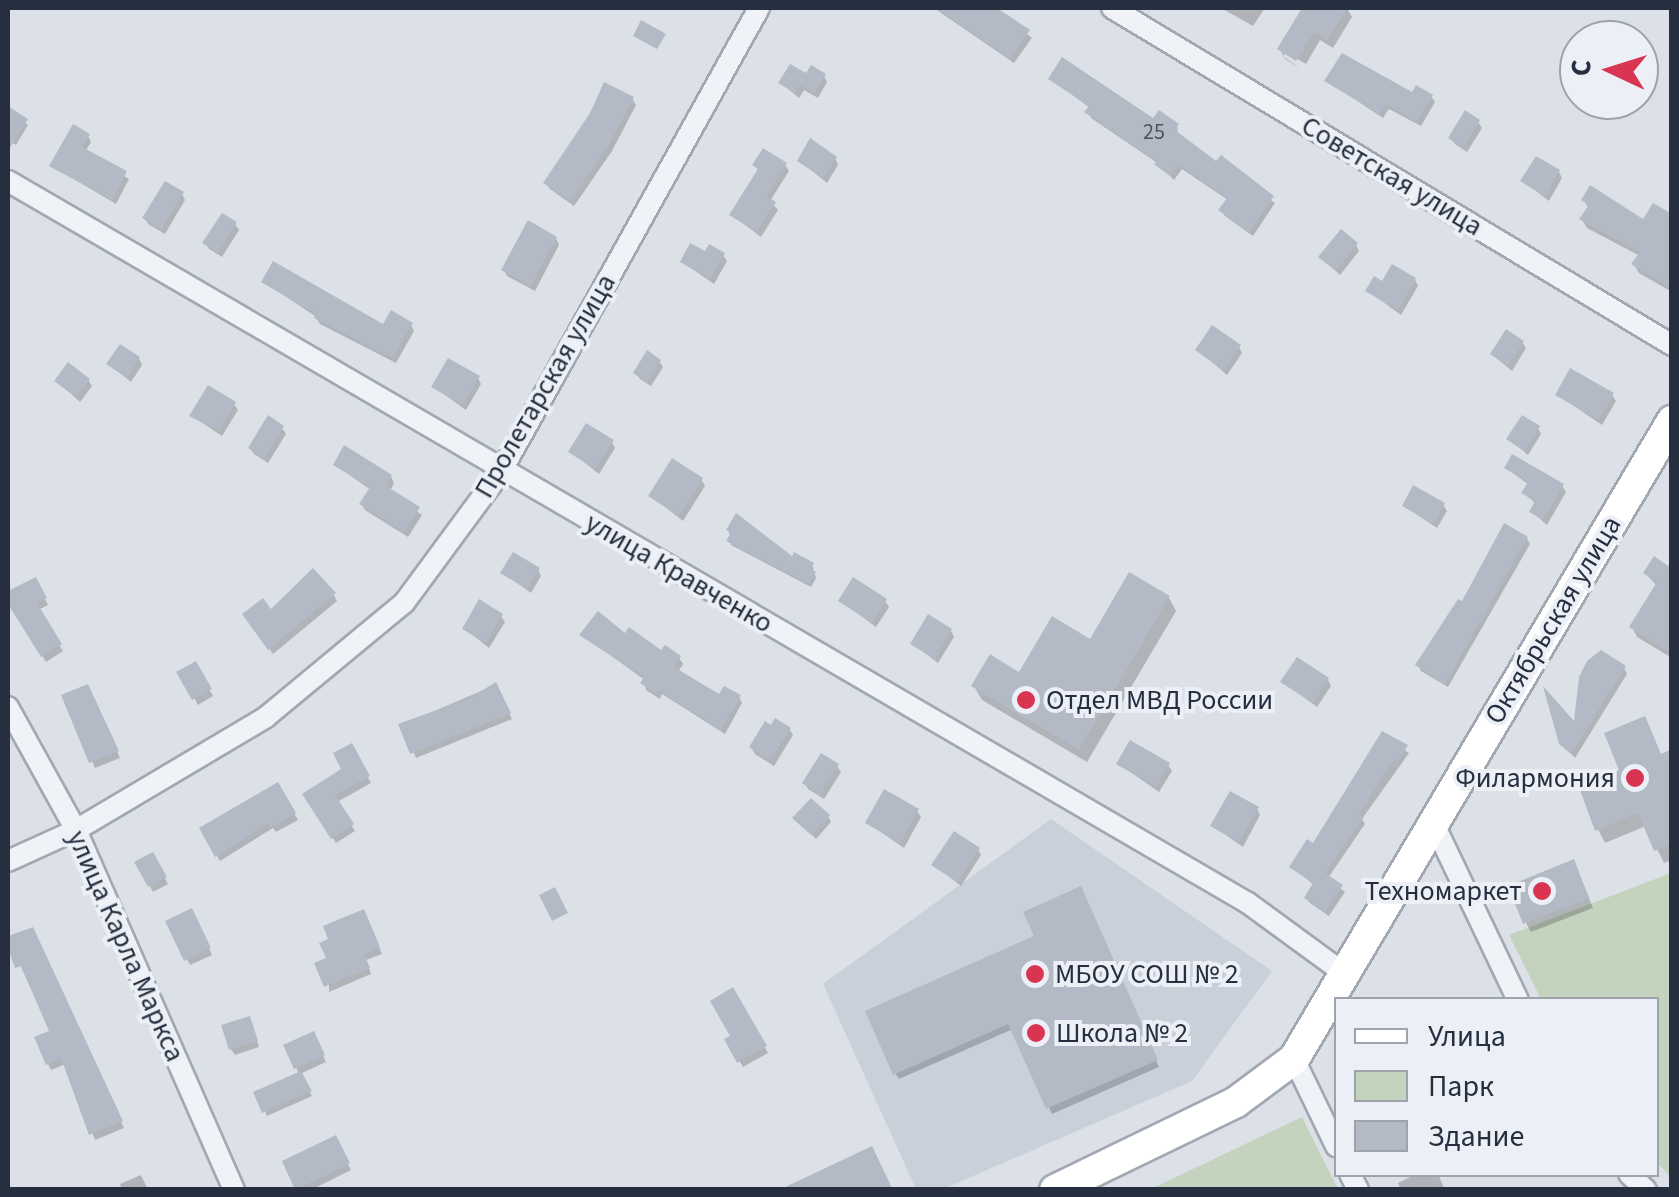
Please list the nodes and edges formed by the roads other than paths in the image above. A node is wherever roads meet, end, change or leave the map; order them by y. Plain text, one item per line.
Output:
1 (759, 8) edge
2 (1112, 8) edge
3 (1156, 8) edge
4 (1144, 27) junction
5 (8, 181) edge
6 (1672, 346) edge
7 (1672, 422) edge
8 (502, 470) junction
9 (8, 707) edge
10 (1433, 822) junction
11 (76, 830) junction
12 (8, 860) edge
13 (1345, 974) junction
14 (1517, 997) edge
15 (1294, 1059) junction
16 (1334, 1142) edge
17 (234, 1190) edge
18 (1055, 1190) edge

1 - 8 street, Пролетарская улица
2 - 4 street, Советская улица
3 - 4 street
4 - 6 street, Советская улица
5 - 8 street, улица Кравченко
7 - 10 main road, Октябрьская улица
8 - 11 street, Пролетарская улица
8 - 13 street, улица Кравченко
9 - 11 street, улица Карла Маркса
10 - 13 main road, Октябрьская улица
10 - 14 street
11 - 12 street, Пролетарская улица
11 - 17 street, улица Карла Маркса
13 - 15 main road, Октябрьская улица
15 - 16 street
15 - 18 main road

